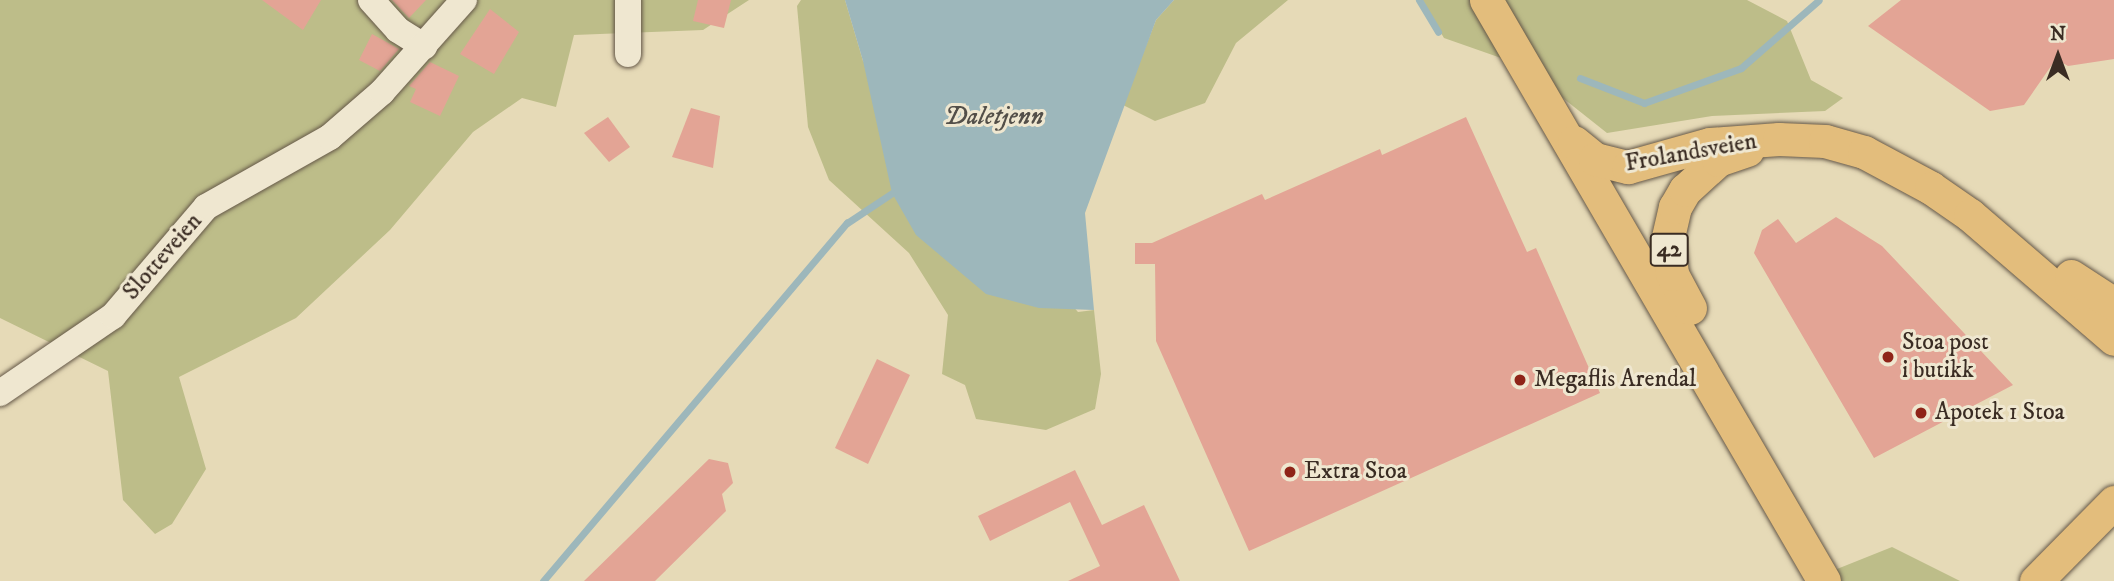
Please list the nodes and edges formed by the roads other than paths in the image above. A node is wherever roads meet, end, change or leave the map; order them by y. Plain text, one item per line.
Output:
1 (371, 0) edge
2 (464, 0) edge
3 (628, 0) edge
4 (1486, 0) edge
5 (424, 46) junction
6 (628, 54) dead end
7 (1569, 138) junction
8 (1779, 139) junction
9 (1975, 219) junction
10 (2114, 304) edge
11 (2114, 339) edge
12 (0, 393) edge
13 (1727, 409) junction
14 (2114, 478) edge
15 (2104, 511) edge
16 (1824, 581) edge
17 (2036, 581) edge

1 - 5 street
2 - 5 street, Slotteveien
3 - 6 street
4 - 7 main road, Frolandsveien / 42
5 - 12 street, Slotteveien
7 - 8 main road, Frolandsveien / 42
7 - 13 main road, Frolandsveien / 42
8 - 9 main road, Frolandsveien / 42
8 - 13 main road, Frolandsveien / 42
9 - 10 main road, Frolandsveien / 42
9 - 11 main road, Frolandsveien / 42
13 - 16 main road, Frolandsveien / 42
14 - 15 main road
15 - 17 main road

